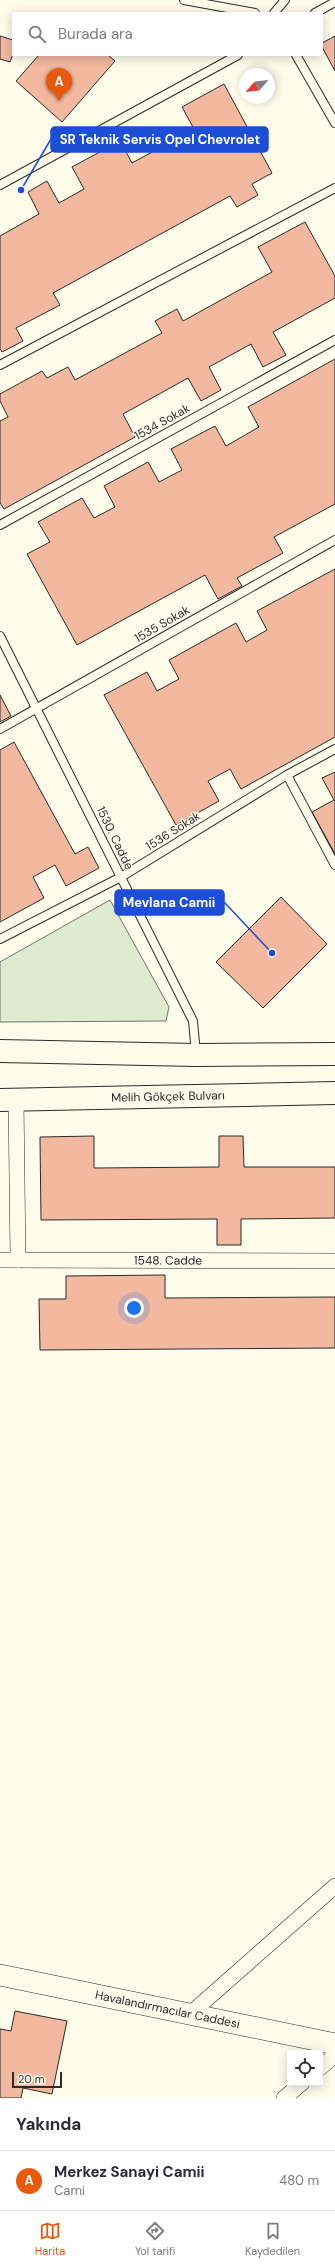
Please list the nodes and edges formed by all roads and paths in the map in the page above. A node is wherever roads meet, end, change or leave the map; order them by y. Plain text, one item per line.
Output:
1 (188, 0) edge
2 (285, 0) edge
3 (335, 2) edge
4 (250, 12) edge
5 (275, 12) edge
6 (317, 12) edge
7 (236, 56) edge
8 (297, 56) edge
9 (335, 123) edge
10 (0, 185) edge
11 (335, 188) edge
12 (335, 340) edge
13 (0, 365) edge
14 (0, 525) edge
15 (335, 540) edge
16 (0, 636) edge
17 (37, 708) junction
18 (0, 729) edge
19 (335, 750) edge
20 (287, 776) junction
21 (335, 865) edge
22 (121, 877) junction
23 (0, 939) edge
24 (0, 1051) edge
25 (335, 1054) edge
26 (196, 1055) junction
27 (335, 1093) edge
28 (8, 1100) edge
29 (0, 1260) edge
30 (18, 1260) junction
31 (335, 1261) edge
32 (335, 1886) edge
33 (0, 1975) edge
34 (190, 2014) junction
35 (335, 2044) edge
36 (335, 2055) edge
37 (323, 2065) edge
38 (298, 2086) edge
39 (284, 2098) edge

1 - 4 lane
2 - 5 lane
3 - 6 lane
7 - 10 lane
8 - 9 lane
11 - 13 lane
12 - 14 lane, 1534 Sokak
15 - 17 lane, 1535 Sokak
16 - 17 lane, 1530. Cadde
17 - 18 lane, 1535 Sokak
17 - 22 lane, 1530. Cadde
19 - 20 lane, 1536 Sokak
20 - 21 lane
20 - 22 lane, 1536 Sokak
22 - 23 lane, 1536 Sokak
22 - 26 lane, 1530. Cadde
24 - 26 main road
25 - 26 main road
27 - 28 main road, Melih Gökçek Bulvarı
28 - 30 street
29 - 30 street, 1548. Cadde
30 - 31 street, 1548. Cadde
32 - 34 street
33 - 34 street, Havalandırmacılar Caddesi
34 - 35 street, Havalandırmacılar Caddesi
36 - 37 street
38 - 39 street

